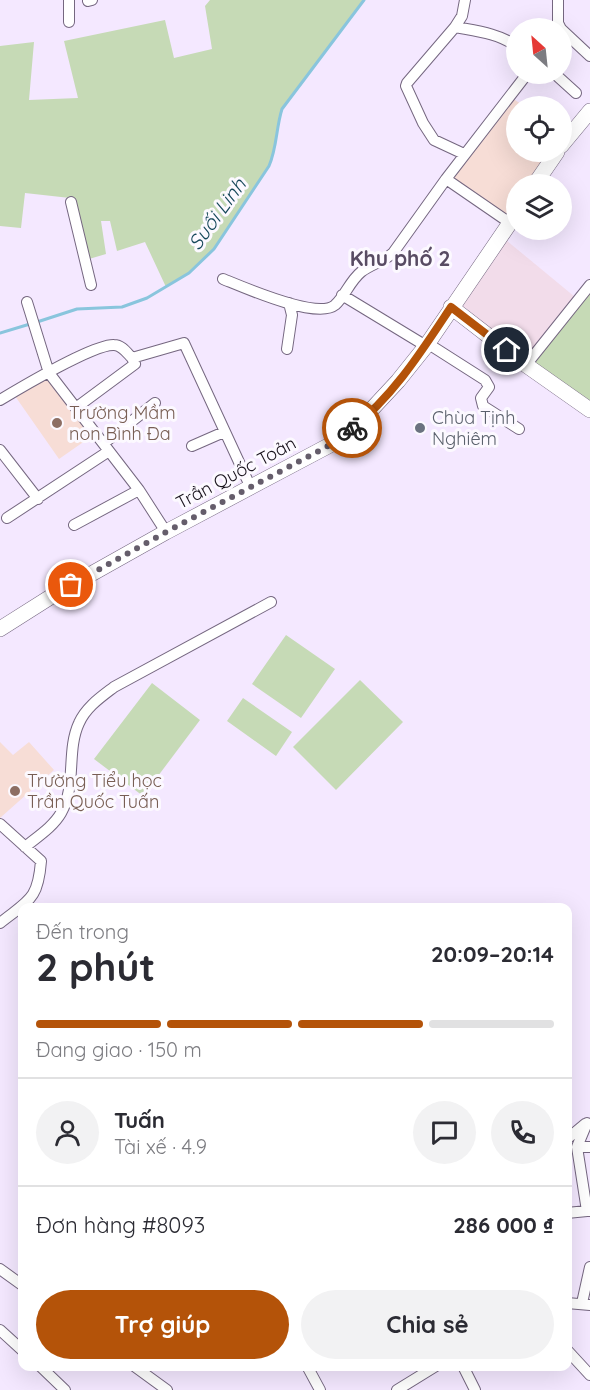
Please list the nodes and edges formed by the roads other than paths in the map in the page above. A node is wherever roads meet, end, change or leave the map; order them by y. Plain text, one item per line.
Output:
1 (69, 0) edge
2 (465, 0) edge
3 (558, 0) edge
4 (558, 18) edge
5 (69, 22) dead end
6 (455, 27) junction
7 (506, 39) edge
8 (572, 39) edge
9 (590, 56) edge
10 (519, 84) edge
11 (566, 84) edge
12 (576, 93) dead end
13 (590, 111) edge
14 (572, 133) edge
15 (464, 154) junction
16 (446, 179) junction
17 (70, 201) dead end
18 (506, 214) edge
19 (506, 228) edge
20 (223, 279) dead end
21 (91, 285) dead end
22 (590, 285) edge
23 (342, 295) junction
24 (27, 302) dead end
25 (289, 303) junction
26 (451, 307) junction
27 (426, 344) junction
28 (287, 349) dead end
29 (132, 358) junction
30 (526, 365) junction
31 (49, 373) junction
32 (0, 400) edge
33 (155, 403) dead end
34 (77, 407) junction
35 (590, 410) edge
36 (519, 429) dead end
37 (224, 432) junction
38 (192, 446) dead end
39 (106, 447) junction
40 (0, 450) edge
41 (251, 488) junction
42 (139, 490) junction
43 (38, 499) junction
44 (7, 518) dead end
45 (74, 525) dead end
46 (166, 532) junction
47 (271, 602) dead end
48 (0, 629) edge
49 (0, 824) edge
50 (25, 848) junction
51 (24, 903) edge
52 (18, 908) edge
53 (0, 923) edge
54 (588, 1121) edge
55 (572, 1135) edge
56 (578, 1147) junction
57 (590, 1147) edge
58 (588, 1211) edge
59 (572, 1213) edge
60 (590, 1267) edge
61 (0, 1269) edge
62 (18, 1282) edge
63 (586, 1304) edge
64 (0, 1330) edge
65 (18, 1343) edge
66 (572, 1356) edge
67 (45, 1371) edge
68 (141, 1371) edge
69 (310, 1371) edge
70 (428, 1371) edge
71 (466, 1371) edge
72 (590, 1376) edge
73 (62, 1389) edge
74 (167, 1390) edge
75 (320, 1390) edge
76 (397, 1390) edge
77 (475, 1390) edge

1 - 5 street
2 - 6 street
3 - 4 street
6 - 7 street
6 - 15 street
8 - 9 street
10 - 15 street
11 - 12 street
13 - 14 main road
15 - 16 street
16 - 18 street
16 - 23 street
17 - 21 street
19 - 26 main road, Trần Quốc Toản
20 - 25 street
22 - 30 street
23 - 25 street
23 - 27 street
24 - 31 street
25 - 28 street
26 - 27 main road, Trần Quốc Toản
26 - 30 main road
27 - 36 street
27 - 41 main road, Trần Quốc Toản
29 - 31 street
29 - 34 street
29 - 37 street
30 - 35 main road
31 - 32 street
31 - 34 street
33 - 39 street
34 - 39 street
37 - 38 street
37 - 41 street
39 - 42 street
39 - 43 street
40 - 43 street
41 - 46 main road, Trần Quốc Toản
42 - 45 street
42 - 46 street
43 - 44 street
46 - 48 main road, Trần Quốc Toản
47 - 50 street
49 - 50 street
50 - 51 street
52 - 53 street
54 - 55 street
54 - 56 street
56 - 57 street
56 - 58 street
58 - 59 street
60 - 63 street
61 - 62 street
64 - 65 street
66 - 72 street
67 - 73 street
68 - 74 street
69 - 75 street
70 - 76 street
71 - 77 street

